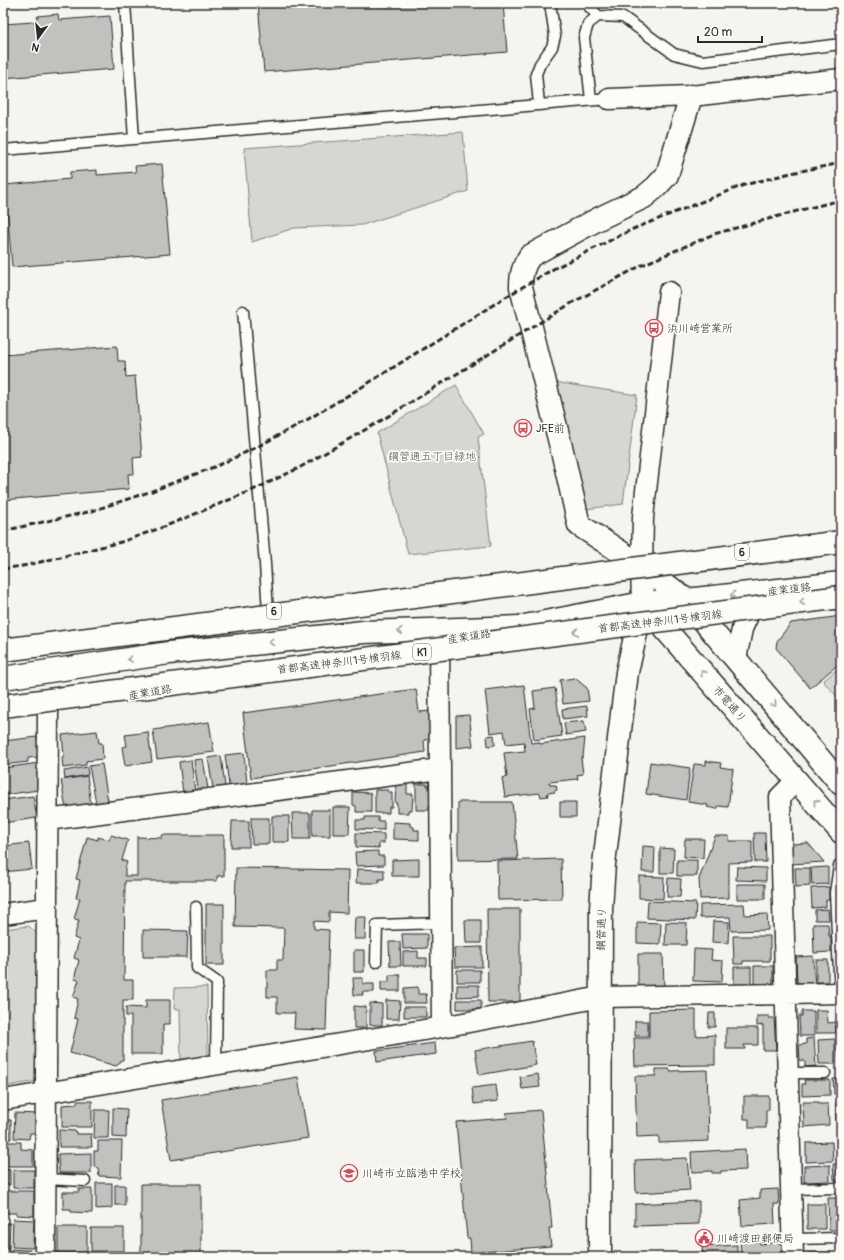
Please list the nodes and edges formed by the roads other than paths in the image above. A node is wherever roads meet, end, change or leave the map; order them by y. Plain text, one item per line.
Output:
1 (125, 3) edge
2 (550, 3) edge
3 (586, 3) edge
4 (598, 16) junction
5 (841, 44) edge
6 (841, 79) edge
7 (691, 96) junction
8 (600, 99) junction
9 (539, 104) junction
10 (134, 139) junction
11 (3, 150) edge
12 (669, 292) dead end
13 (243, 311) dead end
14 (841, 537) edge
15 (841, 542) edge
16 (642, 566) junction
17 (841, 583) edge
18 (768, 591) junction
19 (841, 597) edge
20 (686, 600) junction
21 (643, 603) junction
22 (268, 612) junction
23 (523, 627) junction
24 (439, 640) junction
25 (6, 646) edge
26 (736, 659) junction
27 (3, 678) edge
28 (3, 706) edge
29 (48, 710) junction
30 (3, 715) edge
31 (440, 769) junction
32 (797, 780) junction
33 (841, 784) edge
34 (48, 820) junction
35 (841, 832) edge
36 (841, 864) edge
37 (196, 907) dead end
38 (47, 908) junction
39 (3, 914) edge
40 (441, 923) junction
41 (376, 962) dead end
42 (840, 993) edge
43 (784, 994) junction
44 (601, 997) junction
45 (442, 1027) junction
46 (216, 1065) junction
47 (787, 1073) junction
48 (825, 1073) dead end
49 (46, 1094) junction
50 (3, 1100) edge
51 (45, 1179) junction
52 (85, 1181) dead end
53 (841, 1188) edge
54 (791, 1189) junction
55 (841, 1238) edge
56 (793, 1248) edge
57 (45, 1257) edge
58 (600, 1257) edge

1 - 10 lane
2 - 9 lane
3 - 4 lane
4 - 5 lane
4 - 8 lane
6 - 7 street
7 - 8 street
7 - 16 main road
8 - 9 lane
9 - 10 lane
10 - 11 lane
12 - 16 street
13 - 22 lane
14 - 16 main road, 6
15 - 25 main road, bridge
16 - 20 main road
16 - 21 main road
16 - 22 main road, 6
17 - 18 main road, 産業道路
18 -> 20 main road, 産業道路
18 - 26 street
19 -> 28 main road, 首都高速神奈川1号横羽線 / K1, bridge
20 - 21 main road, 産業道路
20 - 26 main road
21 - 23 main road, 産業道路
32 -> 21 main road, 市電通り
21 - 44 main road, 鋼管通り
22 - 25 main road, 6
23 - 24 main road, 産業道路
23 -> 27 main road
24 - 29 main road, 産業道路
24 - 31 street
26 -> 33 main road
29 - 30 main road, 産業道路
29 - 34 street
31 - 34 street
31 - 40 street
35 -> 32 main road, 市電通り
32 - 43 street
34 - 38 street
36 - 42 lane
37 - 46 lane
38 - 39 street
38 - 49 street
40 - 41 lane
40 - 45 street
42 - 43 street
43 - 44 street
43 - 47 street
44 - 45 street
44 - 58 main road, 鋼管通り
45 - 46 street
46 - 49 street
47 - 48 lane
47 - 54 street
49 - 50 street
49 - 51 street
51 - 52 lane
51 - 57 street
53 - 54 lane
54 - 56 street
55 - 56 lane

